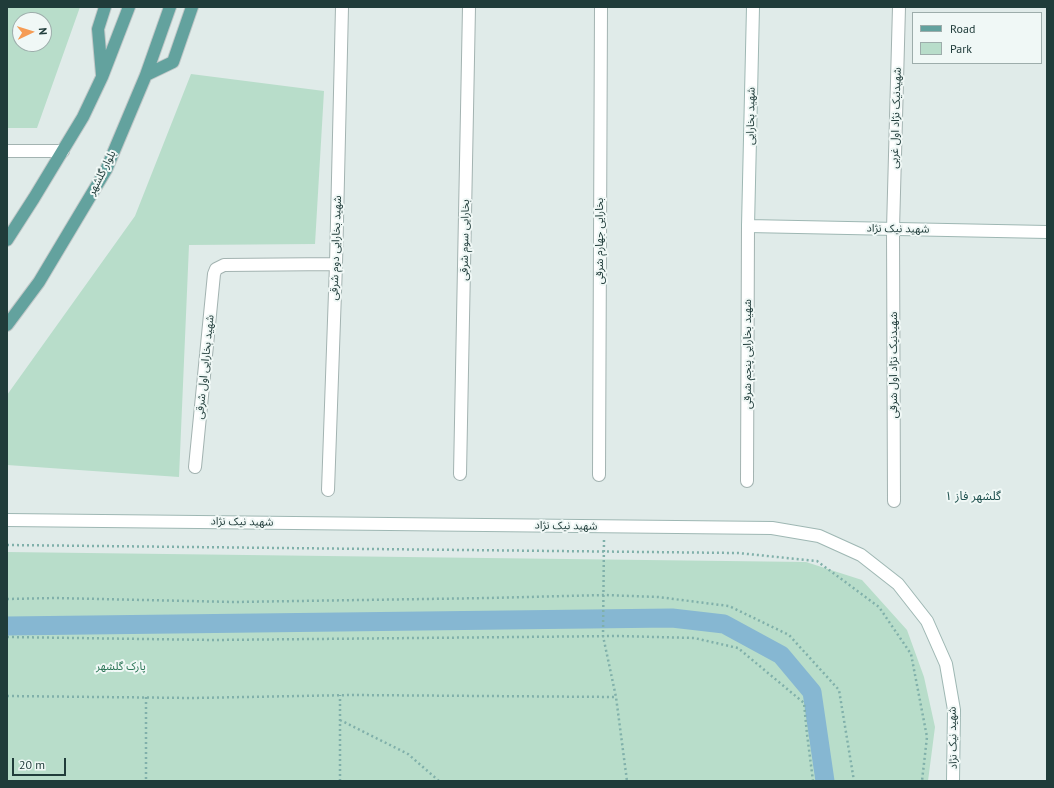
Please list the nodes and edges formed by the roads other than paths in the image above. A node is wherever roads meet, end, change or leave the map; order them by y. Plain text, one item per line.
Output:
1 (105, 7) edge
2 (129, 7) edge
3 (170, 7) edge
4 (342, 7) edge
5 (469, 7) edge
6 (601, 7) edge
7 (753, 7) edge
8 (899, 7) edge
9 (193, 10) edge
10 (146, 74) junction
11 (102, 77) junction
12 (7, 151) edge
13 (63, 151) junction
14 (748, 226) junction
15 (893, 229) junction
16 (1047, 232) edge
17 (7, 240) edge
18 (336, 264) junction
19 (7, 325) edge
20 (195, 466) dead end
21 (460, 474) dead end
22 (599, 475) dead end
23 (747, 481) dead end
24 (328, 490) dead end
25 (894, 501) dead end
26 (7, 520) edge
27 (953, 781) edge

1 - 11 main road
2 - 11 main road
3 - 10 main road, بلوار گلشهر
4 - 18 street, شهید بخارایی دوم شرقی
5 - 21 street, بخارایی سوم شرقی
6 - 22 street, بخارایی جهارم شرقی
7 - 14 street, شهید بخارایی
8 - 15 street, شهیدنیک نژاد اول غربی
9 - 10 main road
10 - 19 main road, بلوار گلشهر
11 - 13 main road
12 - 13 street
13 - 17 main road
14 - 15 street, شهید نیک نژاد
14 - 23 street, شهید بخارایی پنجم شرقی
15 - 16 street, شهید نیک نژاد
15 - 25 street, شهیدنیک نژاد اول شرقی
18 - 20 street, شهید بخارایی اول شرقی
18 - 24 street, شهید بخارایی دوم شرقی
26 - 27 street, شهید نیک نژاد

